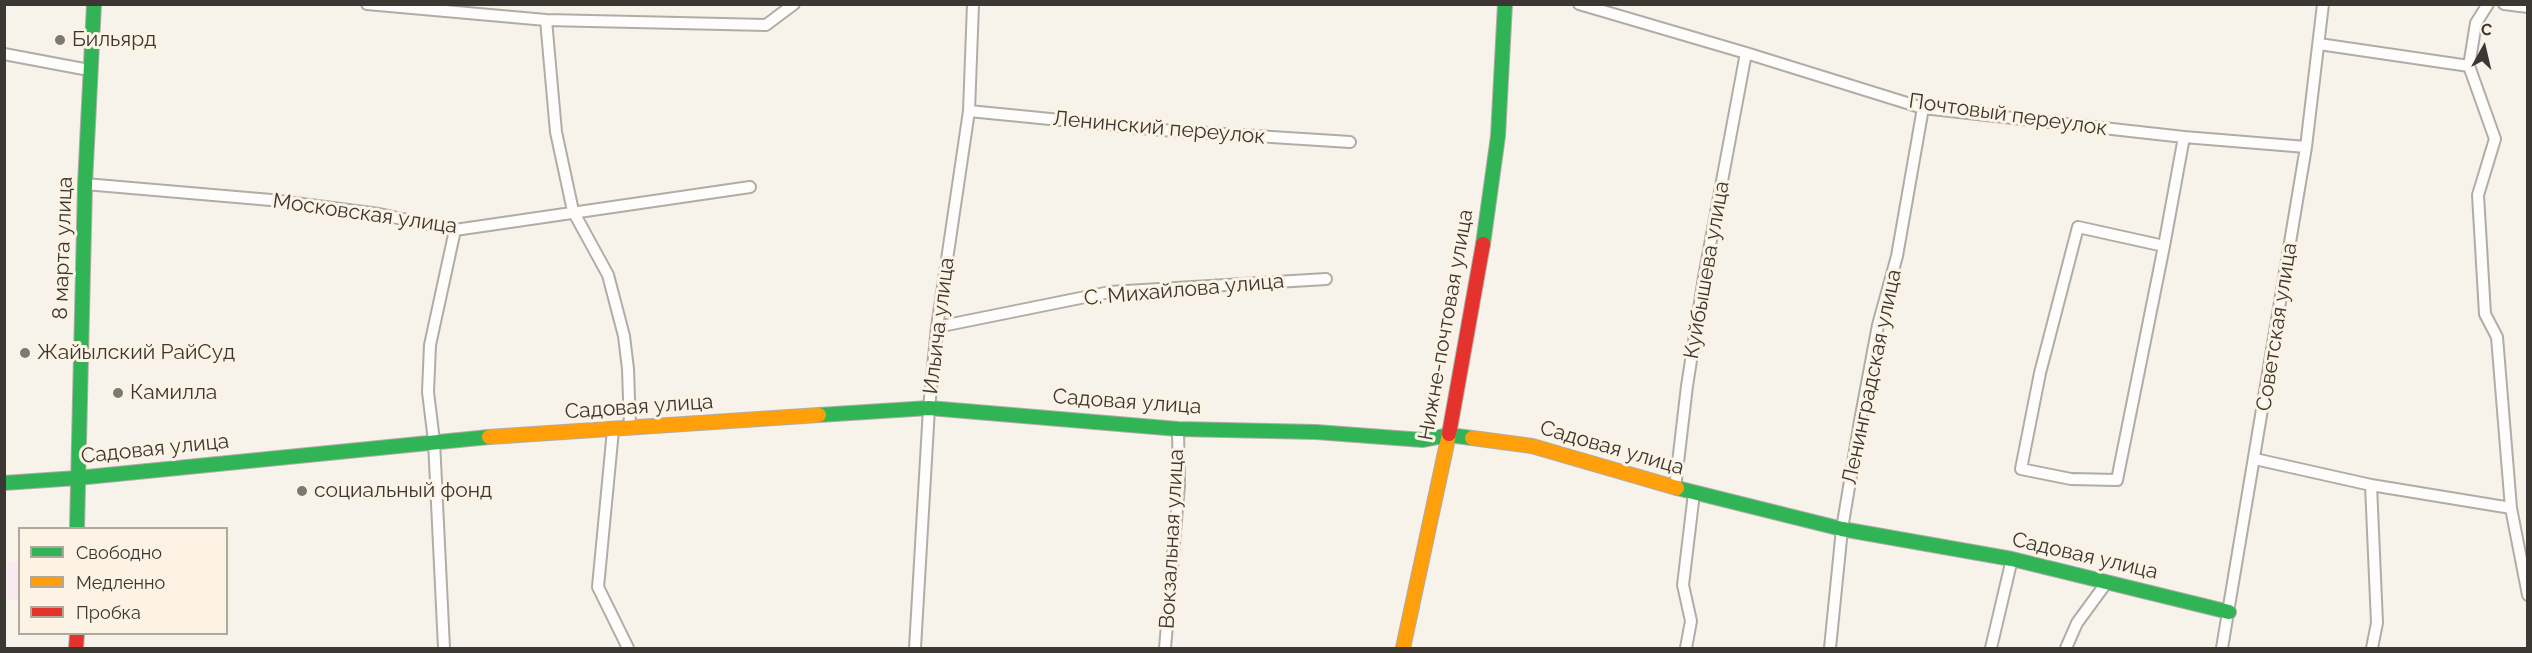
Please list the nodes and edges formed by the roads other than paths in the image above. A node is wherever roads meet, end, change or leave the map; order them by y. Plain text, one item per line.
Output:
1 (94, 4) edge
2 (367, 4) edge
3 (794, 4) edge
4 (973, 4) edge
5 (1505, 4) edge
6 (1579, 4) edge
7 (2323, 4) edge
8 (2488, 4) edge
9 (2504, 4) edge
10 (2528, 7) edge
11 (546, 20) junction
12 (2319, 44) junction
13 (1746, 52) junction
14 (4, 54) edge
15 (2469, 66) junction
16 (89, 70) junction
17 (1923, 108) junction
18 (969, 111) junction
19 (2184, 137) junction
20 (1350, 142) dead end
21 (2306, 147) junction
22 (86, 184) junction
23 (750, 187) dead end
24 (573, 212) junction
25 (455, 230) junction
26 (2164, 246) junction
27 (1326, 279) dead end
28 (937, 327) junction
29 (929, 408) junction
30 (630, 428) junction
31 (1178, 429) junction
32 (612, 430) junction
33 (1449, 435) junction
34 (434, 441) junction
35 (2255, 459) junction
36 (77, 478) junction
37 (4, 483) edge
38 (2371, 485) junction
39 (1675, 488) junction
40 (1694, 494) junction
41 (2511, 508) junction
42 (77, 527) edge
43 (1842, 529) junction
44 (2012, 559) junction
45 (2108, 582) junction
46 (2528, 595) edge
47 (2229, 612) junction
48 (444, 648) edge
49 (628, 648) edge
50 (915, 648) edge
51 (1165, 648) edge
52 (1403, 648) edge
53 (1686, 648) edge
54 (1830, 648) edge
55 (1990, 648) edge
56 (2066, 648) edge
57 (2222, 648) edge
58 (2372, 648) edge

1 - 16 street, 8 марта улица
2 - 11 street
3 - 11 street
4 - 18 street, Ильича улица
5 - 33 street, Нижне-почтовая улица
6 - 13 street, Почтовый переулок
7 - 12 street, Советская улица
8 - 15 street
9 - 10 street
11 - 24 street
12 - 15 street
12 - 21 street, Советская улица
13 - 17 street, Почтовый переулок
13 - 39 street, Куйбышева улица
14 - 16 street
15 - 41 street
16 - 22 street, 8 марта улица
17 - 19 street, Почтовый переулок
17 - 43 street, Ленинградская улица
18 - 20 street, Ленинский переулок
18 - 28 street, Ильича улица
19 - 21 street, Почтовый переулок
19 - 26 street
21 - 35 street, Советская улица
22 - 25 street, Московская улица
22 - 36 street, 8 марта улица
23 - 24 street, Московская улица
24 - 25 street, Московская улица
24 - 30 street
25 - 34 street
26 - 26 street
27 - 28 street, С. Михайлова улица
28 - 29 street, Ильича улица
29 - 30 street, Садовая улица
29 - 31 street, Садовая улица
29 - 50 street, Ильича улица
30 - 32 street, Садовая улица
31 - 33 street, Садовая улица
31 - 51 street, Вокзальная улица
32 - 34 street, Садовая улица
32 - 49 street
33 - 39 street, Садовая улица
33 - 52 street, Нижне-почтовая улица
34 - 36 street, Садовая улица
34 - 48 street
35 - 38 street
35 - 47 street, Советская улица
36 - 37 street, Садовая улица
36 - 42 street, 8 марта улица
38 - 41 street
38 - 58 street
39 - 40 street, Садовая улица
40 - 43 street, Садовая улица
40 - 53 street
41 - 46 street
43 - 44 street, Садовая улица
43 - 54 street, Ленинградская улица
44 - 45 street, Садовая улица
44 - 55 street
45 - 47 street, Садовая улица
45 - 56 street
47 - 57 street, Советская улица

